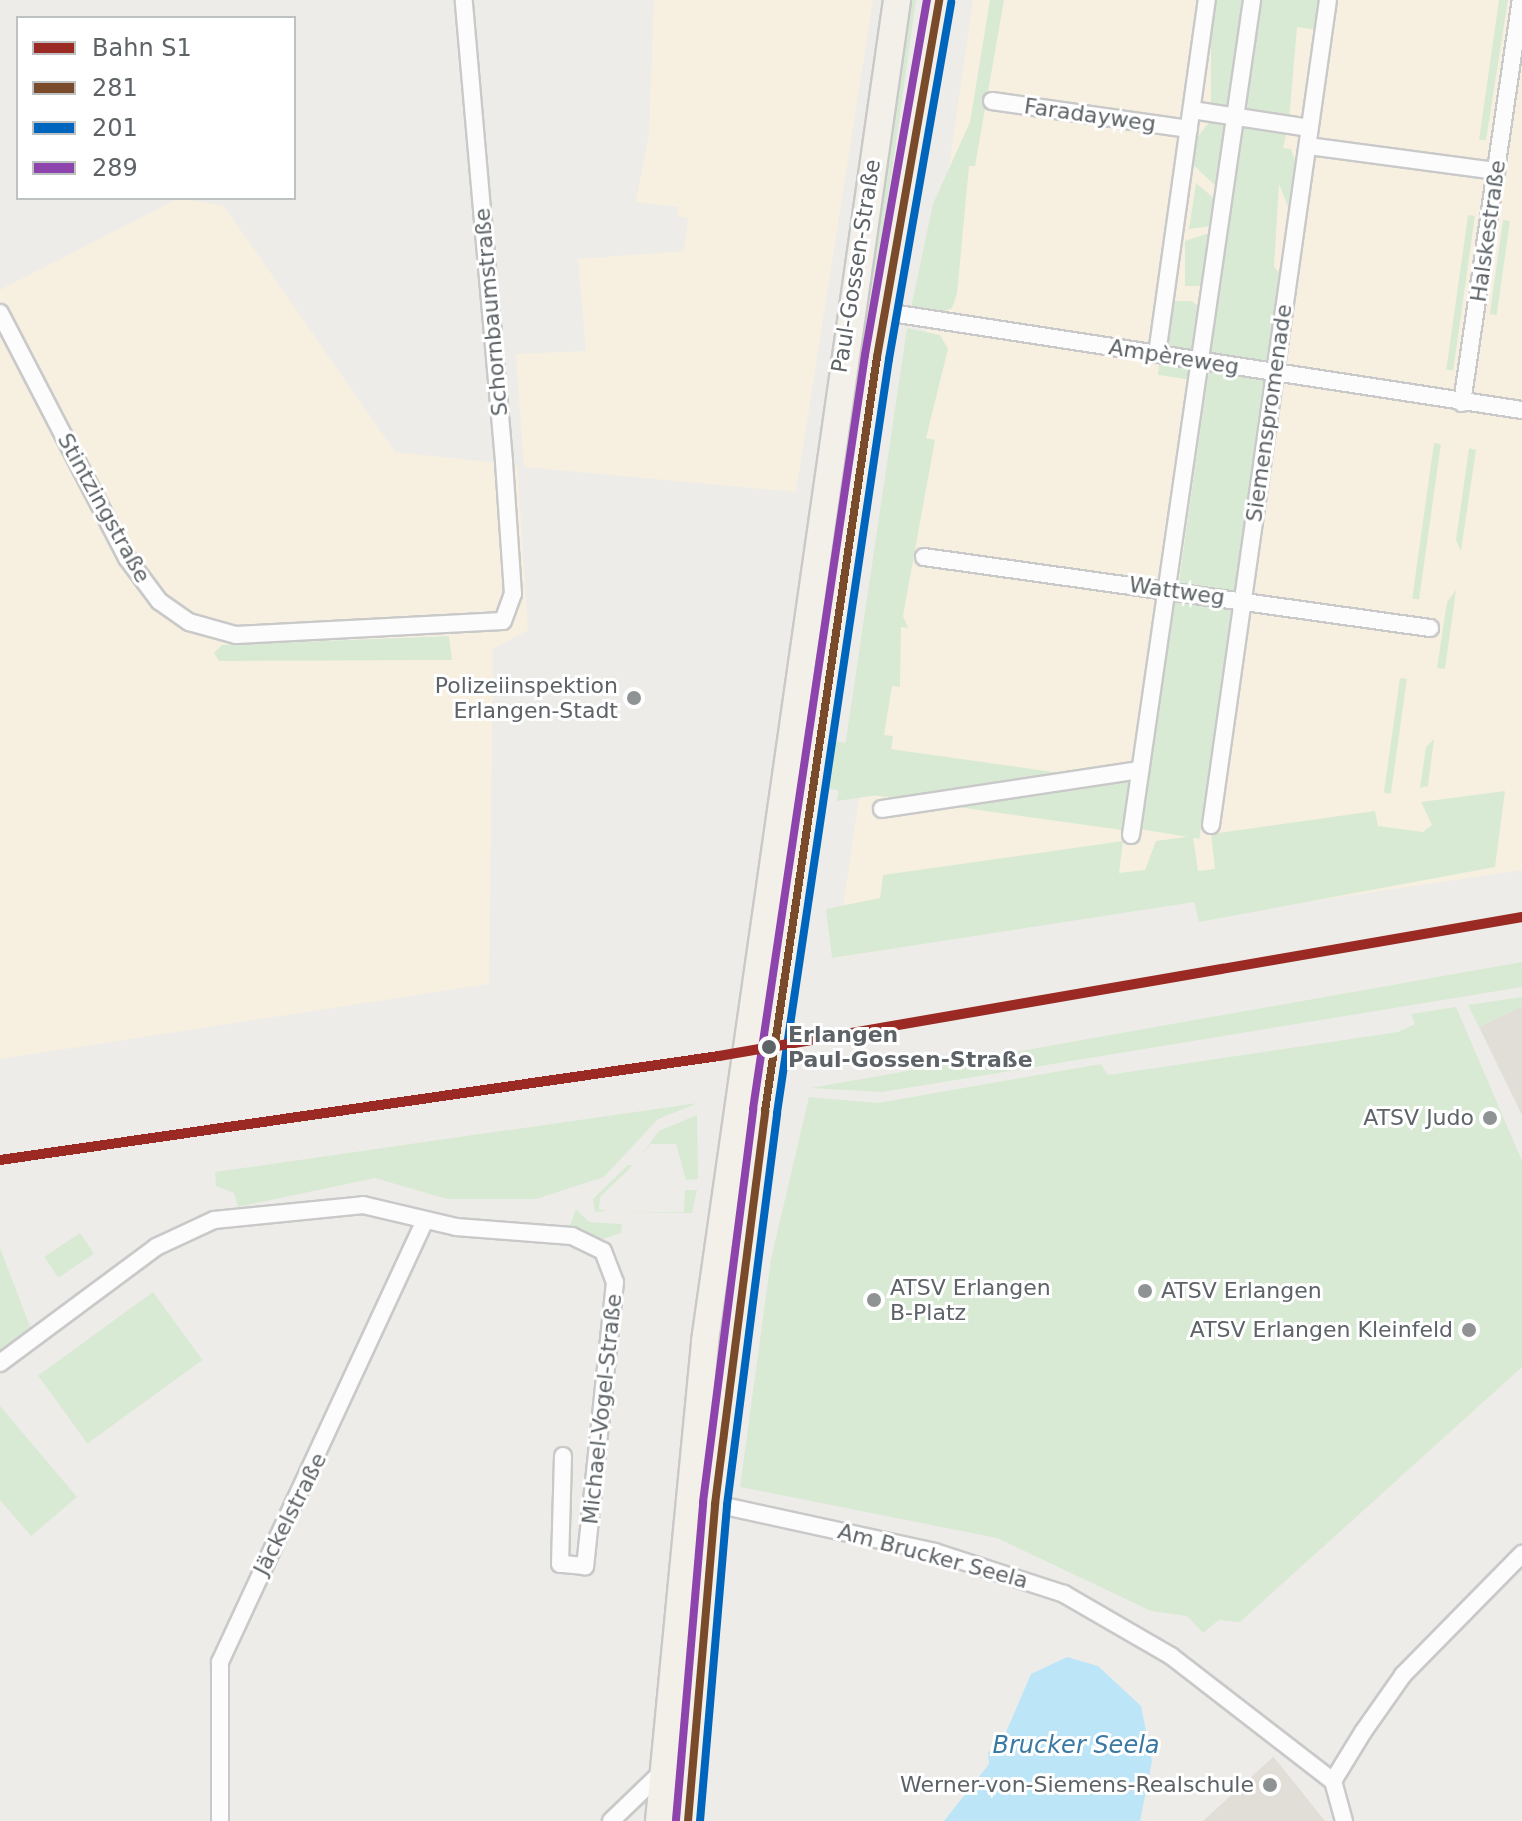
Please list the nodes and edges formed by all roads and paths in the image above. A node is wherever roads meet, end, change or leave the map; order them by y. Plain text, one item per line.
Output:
1 (464, 0) edge
2 (897, 0) edge
3 (939, 0) edge
4 (1207, 0) edge
5 (1252, 0) edge
6 (1328, 0) edge
7 (1521, 0) edge
8 (992, 101) dead end
9 (1192, 110) junction
10 (1235, 117) junction
11 (1310, 128) junction
12 (1189, 129) junction
13 (1308, 146) junction
14 (1496, 171) junction
15 (885, 312) junction
16 (0, 313) edge
17 (1157, 354) junction
18 (1200, 361) junction
19 (1275, 374) junction
20 (1462, 403) junction
21 (1522, 410) edge
22 (817, 531) junction
23 (850, 536) junction
24 (924, 557) dead end
25 (1166, 589) junction
26 (1243, 600) junction
27 (503, 621) joint
28 (1430, 628) dead end
29 (1140, 770) junction
30 (882, 809) dead end
31 (1211, 825) dead end
32 (1131, 835) dead end
33 (425, 1221) junction
34 (0, 1363) edge
35 (563, 1456) dead end
36 (715, 1504) junction
37 (1522, 1554) edge
38 (663, 1771) junction
39 (1333, 1781) junction
40 (220, 1821) edge
41 (611, 1821) edge
42 (659, 1821) edge
43 (688, 1821) edge
44 (1344, 1821) edge

1 - 27 street, Schornbaumstraße
2 - 22 main road, Paul-Gossen-Straße
3 - 15 main road, Paul-Gossen-Straße
4 - 9 street
5 - 10 street
6 - 11 street, Siemenspromenade
7 - 14 street, Halskestraße
8 - 12 street, Faradayweg
9 - 10 street
9 - 12 street
10 - 11 street
10 - 18 street
11 - 13 street, Siemenspromenade
12 - 17 street
13 - 14 street
13 - 19 street, Siemenspromenade
14 - 20 street, Halskestraße
15 - 17 street, Ampèreweg
15 - 23 main road, Paul-Gossen-Straße
16 - 27 street, Stintzingstraße
17 - 18 street, Ampèreweg
18 - 19 street, Ampèreweg
18 - 25 street
19 - 20 street, Ampèreweg
19 - 26 street, Siemenspromenade
20 - 21 street
22 - 23 main road
22 - 38 main road, Paul-Gossen-Straße
23 - 36 main road, Paul-Gossen-Straße
24 - 25 street, Wattweg
25 - 26 street, Wattweg
25 - 29 street
26 - 28 street, Wattweg
26 - 31 street, Siemenspromenade
29 - 30 street
29 - 32 street
33 - 34 street, Michael-Vogel-Straße
33 - 35 street, Michael-Vogel-Straße
33 - 40 street, Jäckelstraße
36 - 39 street, Am Brucker Seela
36 - 43 main road, Paul-Gossen-Straße
37 - 39 street
38 - 41 street
38 - 42 main road, Paul-Gossen-Straße
39 - 44 street

